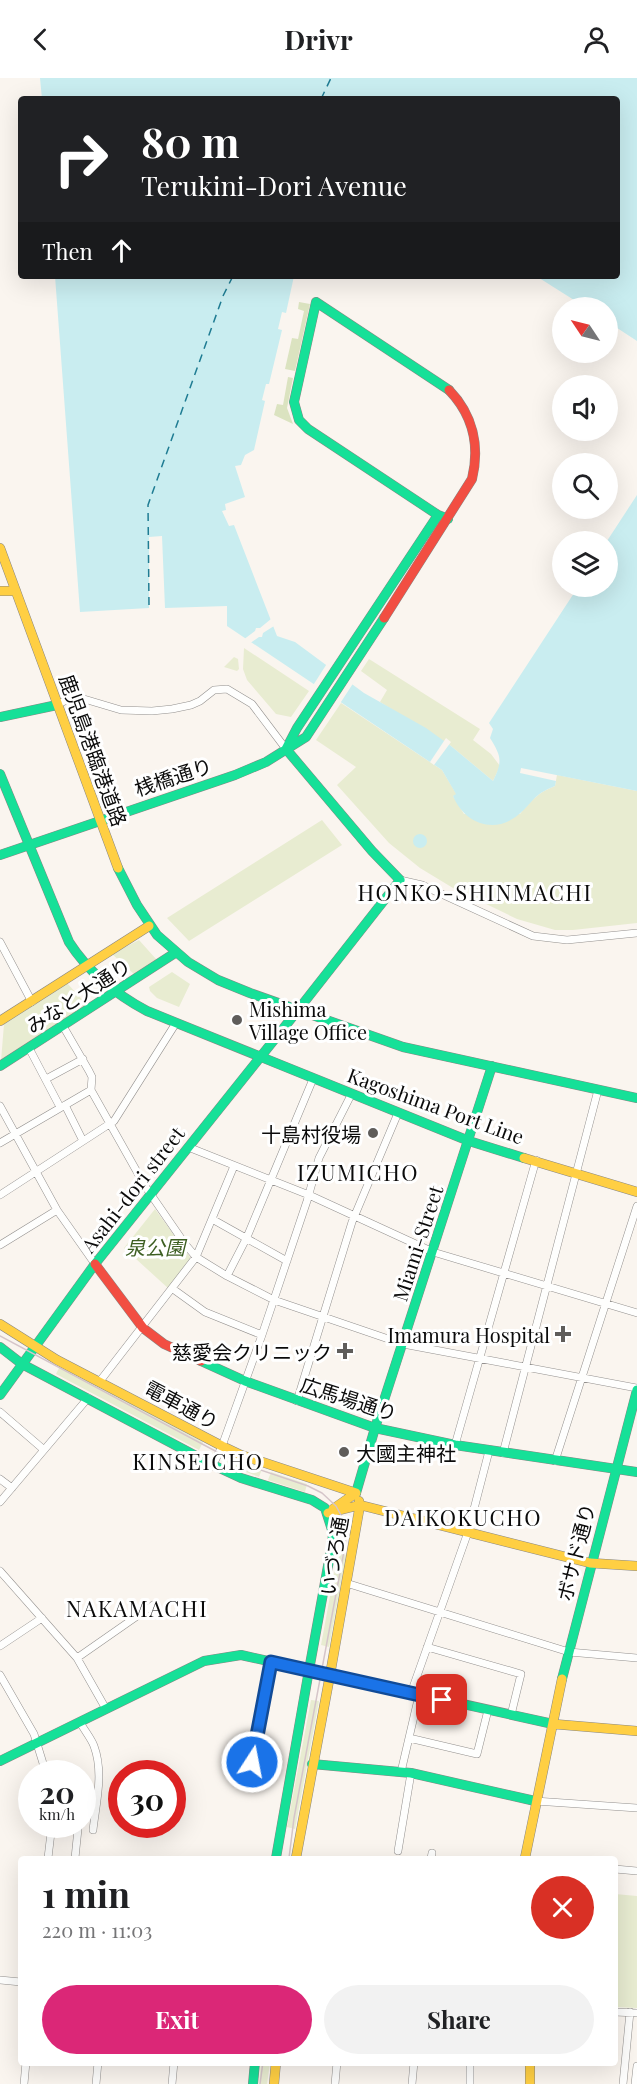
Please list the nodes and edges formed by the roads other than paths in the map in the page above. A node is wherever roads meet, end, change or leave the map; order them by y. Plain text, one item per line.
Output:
1 (438, 515) junction
2 (448, 519) junction
3 (0, 548) edge
4 (0, 591) edge
5 (16, 591) junction
6 (57, 705) junction
7 (0, 717) edge
8 (286, 749) junction
9 (0, 774) edge
10 (100, 820) junction
11 (29, 845) junction
12 (0, 855) edge
13 (400, 880) junction
14 (149, 926) junction
15 (637, 933) edge
16 (0, 942) edge
17 (175, 953) junction
18 (86, 966) junction
19 (116, 993) junction
20 (32, 1002) junction
21 (298, 1010) junction
22 (0, 1021) edge
23 (176, 1023) junction
24 (63, 1026) junction
25 (29, 1048) junction
26 (260, 1056) junction
27 (83, 1059) junction
28 (0, 1066) edge
29 (492, 1066) junction
30 (46, 1079) junction
31 (313, 1079) junction
32 (91, 1090) junction
33 (598, 1090) junction
34 (351, 1095) junction
35 (637, 1098) edge
36 (0, 1106) edge
37 (62, 1106) junction
38 (398, 1113) junction
39 (110, 1124) junction
40 (15, 1134) junction
41 (469, 1141) junction
42 (83, 1142) junction
43 (0, 1143) edge
44 (188, 1147) junction
45 (536, 1160) junction
46 (234, 1166) junction
47 (35, 1172) junction
48 (576, 1172) junction
49 (271, 1180) junction
50 (637, 1192) edge
51 (151, 1194) junction
52 (0, 1195) edge
53 (309, 1195) junction
54 (637, 1206) edge
55 (57, 1210) junction
56 (355, 1214) junction
57 (212, 1219) junction
58 (247, 1237) junction
59 (0, 1245) edge
60 (433, 1252) junction
61 (196, 1257) junction
62 (287, 1261) junction
63 (95, 1264) junction
64 (504, 1273) junction
65 (227, 1276) junction
66 (546, 1286) junction
67 (173, 1289) junction
68 (274, 1300) junction
69 (605, 1304) junction
70 (637, 1313) edge
71 (323, 1317) junction
72 (0, 1324) edge
73 (143, 1328) junction
74 (262, 1335) junction
75 (403, 1344) junction
76 (0, 1347) edge
77 (34, 1347) junction
78 (480, 1359) junction
79 (22, 1364) junction
80 (525, 1367) junction
81 (581, 1378) junction
82 (100, 1381) junction
83 (245, 1381) junction
84 (637, 1389) edge
85 (0, 1395) edge
86 (88, 1398) junction
87 (297, 1401) junction
88 (0, 1412) edge
89 (375, 1428) junction
90 (455, 1445) junction
91 (222, 1446) junction
92 (43, 1449) junction
93 (489, 1451) junction
94 (502, 1453) junction
95 (555, 1461) junction
96 (213, 1465) junction
97 (615, 1470) junction
98 (637, 1472) edge
99 (0, 1479) edge
100 (12, 1488) junction
101 (356, 1493) junction
102 (0, 1502) edge
103 (360, 1505) junction
104 (328, 1513) junction
105 (468, 1532) junction
106 (590, 1563) junction
107 (637, 1566) edge
108 (0, 1571) edge
109 (346, 1583) junction
110 (153, 1605) dead end
111 (439, 1613) junction
112 (42, 1618) junction
113 (0, 1646) edge
114 (428, 1647) junction
115 (569, 1652) junction
116 (77, 1658) junction
117 (637, 1658) edge
118 (271, 1662) junction
119 (309, 1670) junction
120 (330, 1675) junction
121 (0, 1676) edge
122 (415, 1694) junction
123 (106, 1709) junction
124 (488, 1710) junction
125 (511, 1715) junction
126 (80, 1722) junction
127 (552, 1724) junction
128 (637, 1731) edge
129 (409, 1738) junction
130 (36, 1742) junction
131 (42, 1760) edge
132 (0, 1761) edge
133 (252, 1762) dead end
134 (312, 1764) junction
135 (400, 1772) junction
136 (411, 1773) junction
137 (535, 1801) junction
138 (96, 1804) edge
139 (637, 1808) edge
140 (50, 1838) edge
141 (77, 1838) edge
142 (398, 1851) dead end
143 (48, 1856) edge
144 (75, 1856) edge
145 (276, 1856) edge
146 (296, 1856) edge
147 (525, 1856) edge
148 (618, 1869) edge
149 (637, 1871) edge
150 (0, 1980) edge
151 (18, 1982) edge
152 (618, 2012) edge
153 (634, 2013) edge
154 (26, 2066) edge
155 (98, 2066) edge
156 (174, 2066) edge
157 (255, 2066) edge
158 (276, 2066) edge
159 (337, 2066) edge
160 (414, 2066) edge
161 (470, 2066) edge
162 (530, 2066) edge
163 (637, 2066) edge
164 (24, 2084) edge
165 (96, 2084) edge
166 (172, 2084) edge
167 (253, 2084) edge
168 (274, 2084) edge
169 (335, 2084) edge
170 (412, 2084) edge
171 (470, 2084) edge
172 (530, 2084) edge
173 (623, 2084) edge
174 (635, 2084) edge

1 - 2 main road
1 - 2 main road, 桟橋通り
1 - 8 main road
2 - 8 main road, 桟橋通り
3 - 5 main road, 鹿児島港臨港道路
4 - 5 main road
5 - 6 main road, 鹿児島港臨港道路
6 - 7 main road
6 - 8 street
6 - 10 main road, 鹿児島港臨港道路
8 - 10 main road, 桟橋通り
8 - 13 main road
9 - 11 main road, Kagoshima Port Line
10 - 11 main road, 桟橋通り
10 - 14 main road, 鹿児島港臨港道路
11 - 12 main road, 桟橋通り
11 - 18 main road, Kagoshima Port Line
13 - 15 street
13 - 21 main road, Asahi-dori street
14 - 17 main road, 鹿児島港臨港道路
14 - 18 main road, みなと大通り
16 - 20 street
17 - 19 main road, みなと大通り
17 - 21 main road, 鹿児島港臨港道路
18 - 19 main road, Kagoshima Port Line
18 - 20 main road, みなと大通り
19 - 23 main road, Kagoshima Port Line
19 - 24 main road, みなと大通り
20 - 22 main road, みなと大通り
21 - 26 main road, Asahi-dori street
21 - 29 main road, 鹿児島港臨港道路
23 - 26 main road, Kagoshima Port Line
23 - 39 street
24 - 25 main road, みなと大通り
24 - 27 street
25 - 28 main road, みなと大通り
25 - 30 street
26 - 31 main road, Kagoshima Port Line
26 - 44 main road, Asahi-dori street
27 - 30 street
27 - 32 street
29 - 33 main road
29 - 41 main road, Miami-Street
30 - 37 street
31 - 34 main road, Kagoshima Port Line
31 - 49 street
32 - 37 street
32 - 39 street
33 - 35 main road
33 - 48 street
34 - 38 main road, Kagoshima Port Line
34 - 53 street
36 - 40 street
37 - 40 street
37 - 42 street
38 - 41 main road, Kagoshima Port Line
38 - 56 street
39 - 42 street
39 - 51 street
40 - 43 street
40 - 47 street
41 - 45 main road, Kagoshima Port Line
41 - 60 main road, Miami-Street
42 - 47 street
44 - 46 street
44 - 51 main road, Asahi-dori street
45 - 48 main road, Kagoshima Port Line
45 - 64 street
46 - 49 street
46 - 57 street
47 - 52 street
47 - 55 street
48 - 50 main road, Kagoshima Port Line
48 - 66 street
49 - 53 street
49 - 58 street
51 - 61 street
51 - 63 main road, Asahi-dori street
53 - 56 street
53 - 62 street
54 - 69 street
55 - 59 street
55 - 63 street
56 - 60 street
56 - 71 street
57 - 58 street
57 - 61 street
58 - 62 street
58 - 65 street
60 - 64 street
60 - 75 main road, Miami-Street
61 - 65 street
61 - 67 street
62 - 68 street
63 - 73 main road, 広馬場通り
63 - 77 main road, Asahi-dori street
64 - 66 street
64 - 78 street
65 - 68 street
66 - 69 street
66 - 80 street
67 - 73 street
67 - 74 street
68 - 71 street
68 - 74 street
69 - 70 street
69 - 81 street
71 - 75 street
71 - 87 street
72 - 77 main road, 電車通り
73 - 82 street
73 - 83 main road, 広馬場通り
74 - 83 street
75 - 78 street
75 - 89 main road, Miami-Street
76 - 79 main road, 電車通り
77 - 79 main road, Asahi-dori street
77 - 82 main road, 電車通り
78 - 80 street
78 - 90 street
79 - 85 main road, Asahi-dori street
79 - 86 main road, 電車通り
80 - 81 street
80 - 94 street
81 - 84 street
81 - 95 street
82 - 91 main road, 電車通り
83 - 87 main road, 広馬場通り
83 - 91 street
84 - 97 main road, ボサド通り
86 - 92 street
86 - 96 main road, 電車通り
87 - 89 main road, 広馬場通り
88 - 92 street
89 - 90 main road, 広馬場通り
89 - 101 main road, Miami-Street
90 - 93 main road, 広馬場通り
91 - 96 street
91 - 101 main road, 電車通り
92 - 100 street
93 - 94 main road, 広馬場通り
93 - 105 street
94 - 95 main road, 広馬場通り
95 - 97 main road, 広馬場通り
96 - 104 main road, 電車通り
97 - 98 main road, 広馬場通り
97 - 106 main road, ボサド通り
99 - 100 street
100 - 102 street
101 - 103 main road, いづろ通
101 - 104 main road, いづろ通
103 - 104 main road
103 - 105 main road
103 - 109 main road, いづろ通
104 - 119 main road, いづろ通
105 - 106 main road
105 - 111 street
106 - 107 main road
106 - 115 main road, ボサド通り
108 - 112 street
109 - 111 street
109 - 120 main road, いづろ通
110 - 116 street
111 - 114 street
111 - 115 street
112 - 113 street
112 - 116 street
114 - 122 street
114 - 125 street
115 - 117 street
115 - 127 main road, ボサド通り
116 - 123 street
118 - 119 main road
118 - 123 main road
118 - 133 street
119 - 120 main road
119 - 145 main road, いづろ通
120 - 122 main road
120 - 134 main road, いづろ通
121 - 130 street
122 - 124 main road
122 - 129 street
123 - 126 main road
124 - 125 main road
124 - 129 street
125 - 127 main road
126 - 130 main road
126 - 138 street
127 - 128 main road
127 - 137 main road, ボサド通り
129 - 135 street
130 - 131 street
130 - 132 main road
134 - 135 main road
134 - 146 main road, いづろ通
135 - 136 main road
136 - 137 main road
136 - 142 street
137 - 139 street
137 - 147 main road, ボサド通り
140 - 143 street
141 - 144 street
148 - 149 street
150 - 151 street
152 - 153 street
153 - 173 street
154 - 164 street
155 - 165 street
156 - 166 street
157 - 167 main road
158 - 168 main road
159 - 169 street
160 - 170 street
161 - 171 street
162 - 172 main road
163 - 174 street

